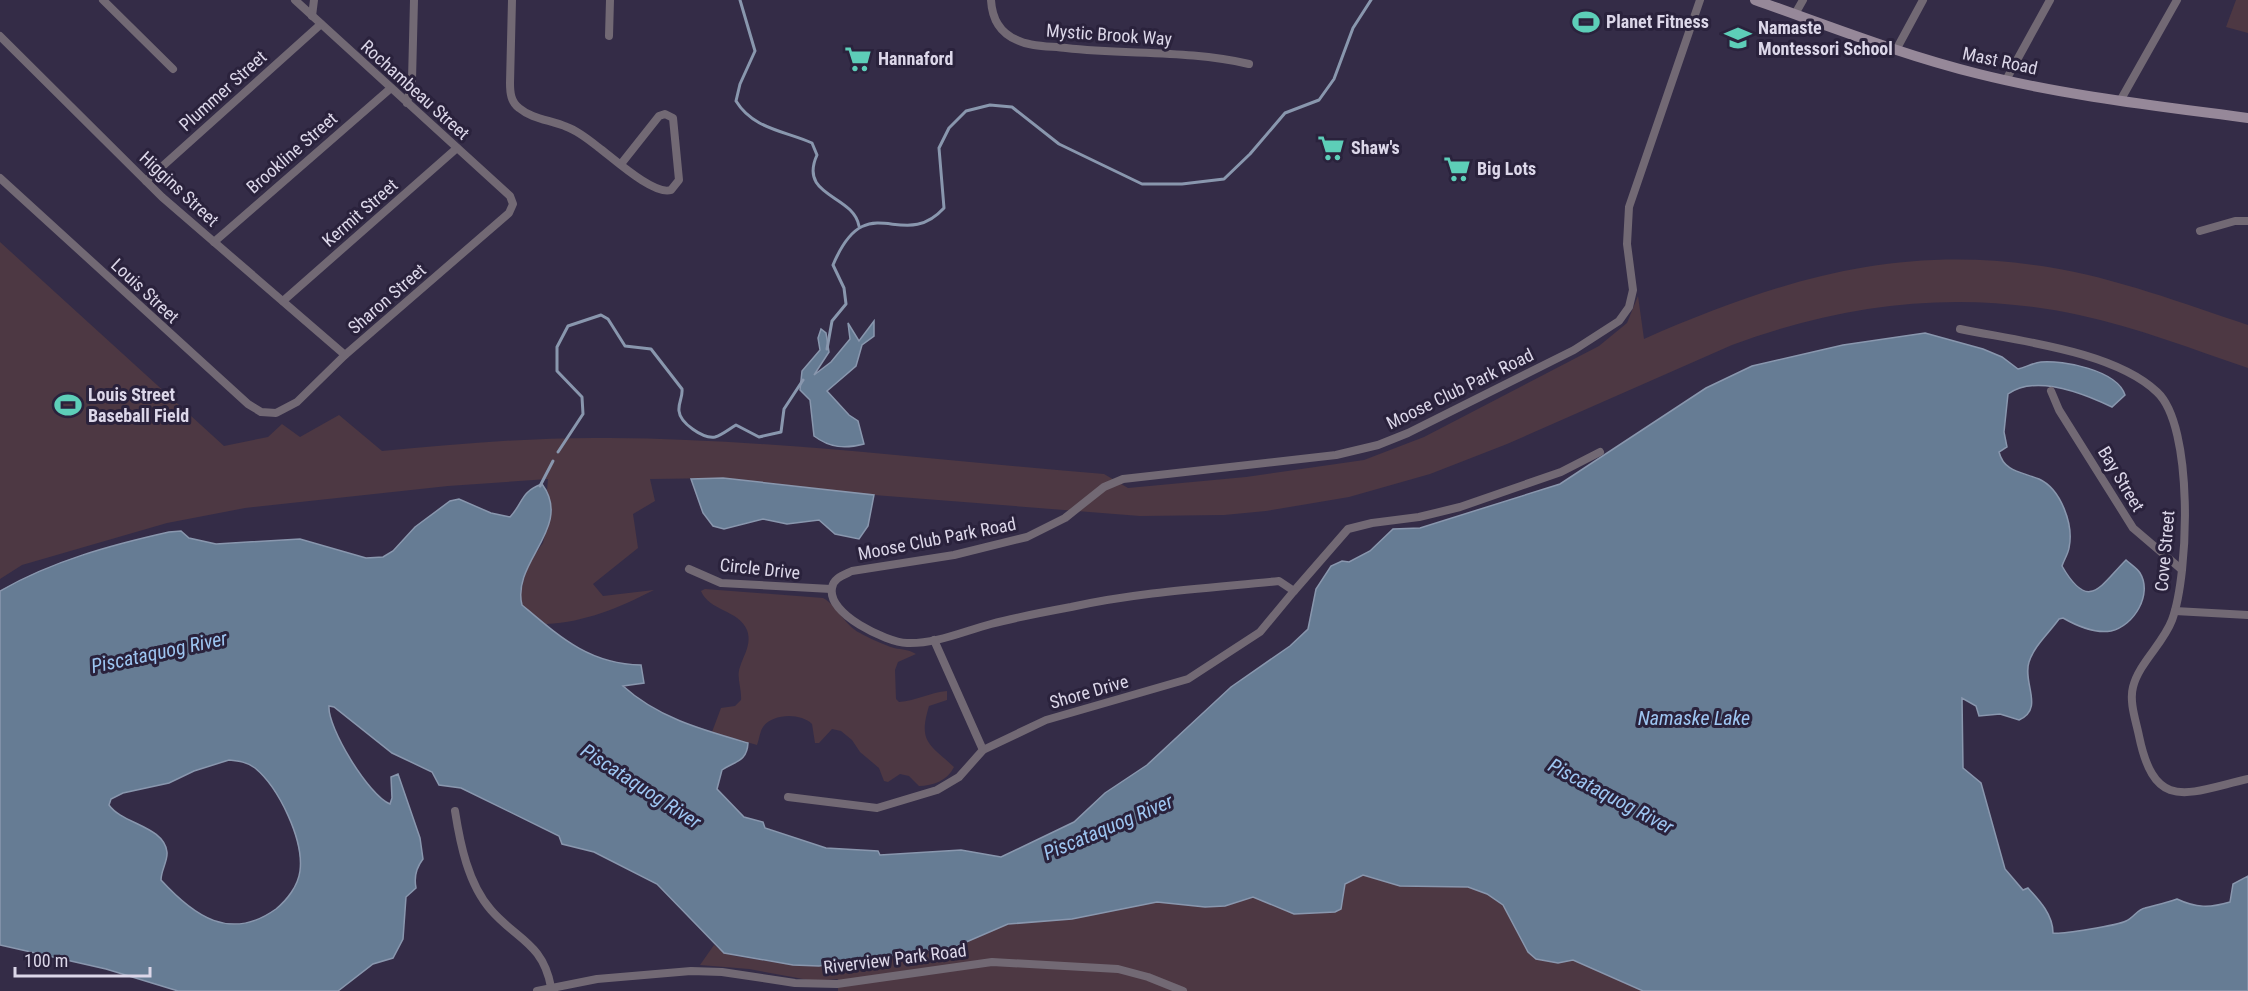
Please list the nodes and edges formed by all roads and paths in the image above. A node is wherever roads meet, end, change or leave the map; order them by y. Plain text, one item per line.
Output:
1 (103, 0) edge
2 (295, 0) edge
3 (314, 0) edge
4 (414, 0) edge
5 (512, 0) edge
6 (610, 0) edge
7 (991, 0) edge
8 (1700, 0) edge
9 (1755, 0) edge
10 (1803, 0) edge
11 (1923, 0) edge
12 (2050, 0) edge
13 (2177, 0) edge
14 (1795, 14) junction
15 (312, 16) junction
16 (321, 24) junction
17 (0, 36) edge
18 (609, 36) dead end
19 (1896, 50) junction
20 (1249, 64) dead end
21 (173, 69) dead end
22 (2006, 80) junction
23 (391, 88) junction
24 (2120, 101) junction
25 (407, 103) junction
26 (2248, 118) edge
27 (457, 148) junction
28 (621, 164) junction
29 (0, 178) edge
30 (146, 181) junction
31 (513, 204) joint
32 (2248, 221) edge
33 (2200, 231) dead end
34 (214, 242) junction
35 (283, 301) junction
36 (1960, 329) dead end
37 (345, 355) junction
38 (2051, 391) dead end
39 (276, 413) joint
40 (1600, 452) dead end
41 (689, 568) dead end
42 (2181, 569) junction
43 (831, 589) junction
44 (1294, 591) junction
45 (2175, 611) junction
46 (2248, 615) edge
47 (934, 640) junction
48 (983, 750) junction
49 (2248, 779) edge
50 (788, 796) dead end
51 (455, 811) dead end
52 (551, 987) junction
53 (537, 991) edge
54 (1183, 991) edge

1 - 21 street
2 - 15 street, Rochambeau Street
3 - 15 street
4 - 25 street
5 - 28 street
6 - 18 street
7 - 20 street, Mystic Brook Way
8 - 43 street, Moose Club Park Road
9 - 14 main road, Mast Road
10 - 14 street
11 - 19 street
12 - 22 street
13 - 24 street
14 - 19 main road, Mast Road
15 - 16 street, Rochambeau Street
16 - 23 street, Rochambeau Street
16 - 30 street, Plummer Street
17 - 30 street, Higgins Street
19 - 22 main road, Mast Road
22 - 24 main road, Mast Road
23 - 25 street, Rochambeau Street
23 - 34 street, Brookline Street
24 - 26 main road, Mast Road
25 - 27 street, Rochambeau Street
27 - 31 street, Rochambeau Street
27 - 35 street, Kermit Street
28 - 28 street
29 - 39 street, Louis Street
30 - 34 street, Higgins Street
31 - 37 street, Sharon Street
32 - 33 street
34 - 35 street, Higgins Street
35 - 37 street, Higgins Street
36 - 42 street, Cove Street
37 - 39 street, Sharon Street
38 - 42 street, Bay Street
40 - 44 street
41 - 43 street, Circle Drive
42 - 45 street, Cove Street
43 - 47 street
44 - 47 street
44 - 48 street, Shore Drive
45 - 46 street
45 - 49 street, Cove Street
47 - 48 street
48 - 50 street
51 - 52 street
52 - 53 street, Riverview Park Road
52 - 54 street, Riverview Park Road

